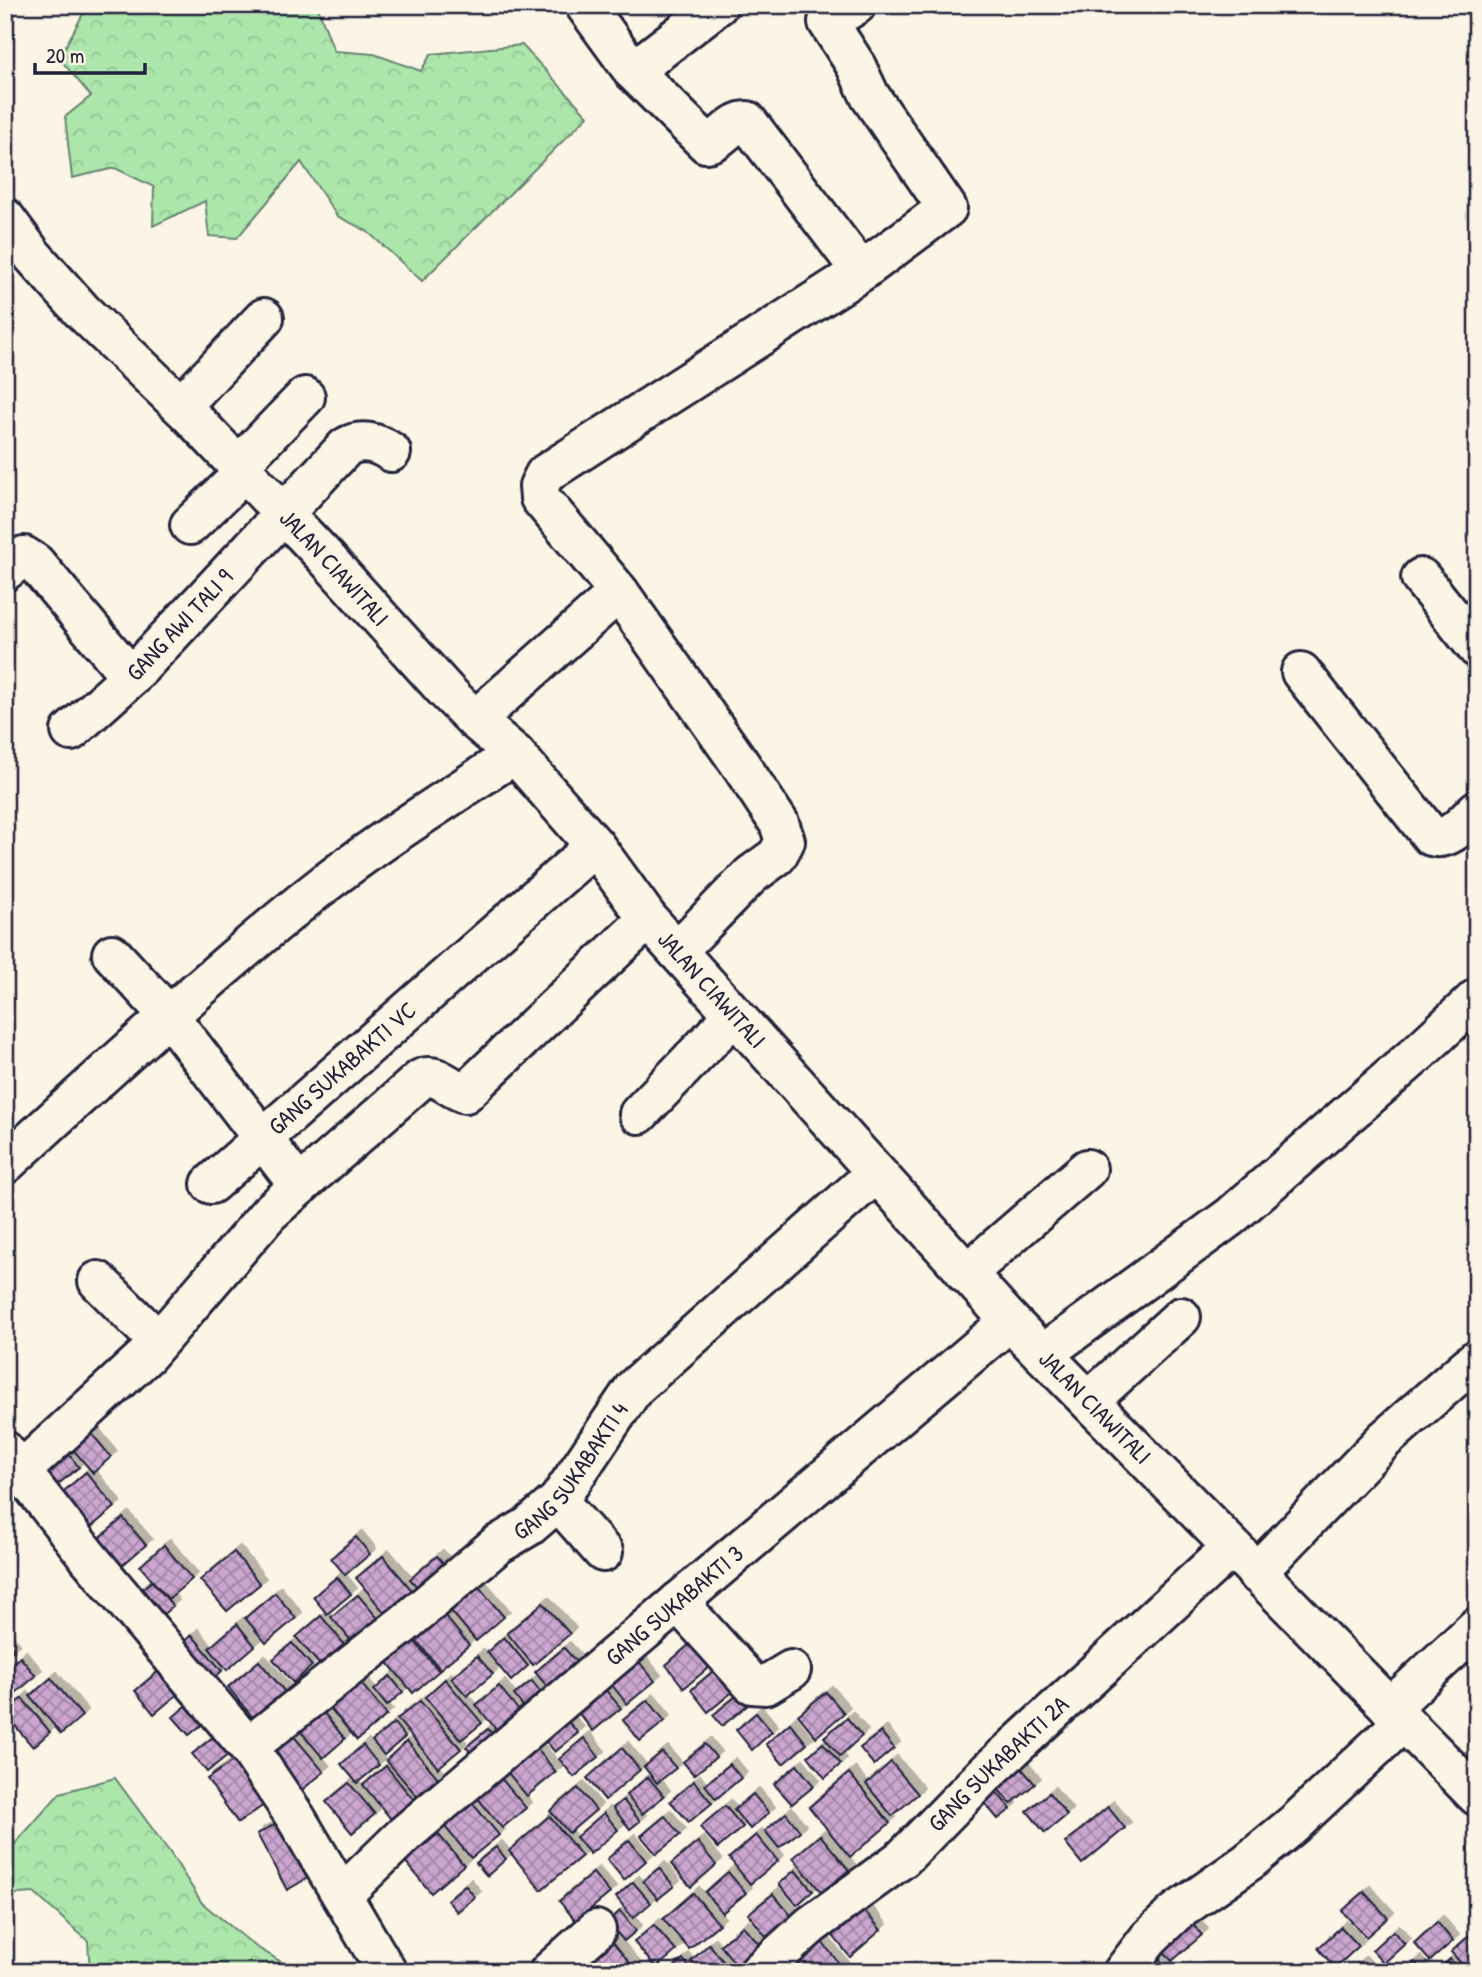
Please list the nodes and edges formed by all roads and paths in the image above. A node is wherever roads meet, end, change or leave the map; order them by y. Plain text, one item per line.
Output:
1 (585, 5) edge
2 (718, 5) edge
3 (856, 5) edge
4 (633, 71) junction
5 (5, 218) edge
6 (851, 258) dead end
7 (264, 318) dead end
8 (305, 397) dead end
9 (181, 406) junction
10 (391, 452) dead end
11 (241, 469) junction
12 (284, 514) junction
13 (190, 525) dead end
14 (5, 571) edge
15 (1421, 578) dead end
16 (619, 592) junction
17 (1477, 648) edge
18 (1301, 672) dead end
19 (131, 677) junction
20 (475, 720) junction
21 (71, 731) dead end
22 (515, 754) junction
23 (1477, 810) edge
24 (595, 846) junction
25 (648, 919) junction
26 (677, 951) junction
27 (112, 954) dead end
28 (1477, 998) edge
29 (734, 1015) junction
30 (169, 1016) junction
31 (639, 1114) dead end
32 (263, 1139) junction
33 (5, 1164) edge
34 (1087, 1169) dead end
35 (876, 1174) junction
36 (211, 1184) dead end
37 (299, 1186) junction
38 (966, 1274) junction
39 (99, 1281) dead end
40 (1181, 1317) dead end
41 (1010, 1321) junction
42 (158, 1340) junction
43 (1043, 1354) junction
44 (1474, 1361) dead end
45 (1089, 1401) junction
46 (10, 1458) edge
47 (558, 1501) junction
48 (603, 1552) dead end
49 (1244, 1560) junction
50 (678, 1602) junction
51 (1477, 1627) edge
52 (791, 1670) dead end
53 (1397, 1714) junction
54 (248, 1747) junction
55 (1477, 1796) edge
56 (342, 1895) junction
57 (596, 1930) dead end
58 (387, 1972) edge
59 (550, 1972) edge
60 (759, 1972) edge
61 (1123, 1972) edge

1 - 4 street
2 - 4 street
3 - 16 street
4 - 6 street
5 - 9 street, JALAN CIAWITALI
7 - 9 street
8 - 11 street
9 - 11 street, JALAN CIAWITALI
10 - 12 street, GANG AWI TALI 9
11 - 12 street, JALAN CIAWITALI
11 - 13 street
12 - 19 street, GANG AWI TALI 9
12 - 20 street, JALAN CIAWITALI
14 - 19 street
15 - 17 street
16 - 20 street
16 - 26 street
18 - 23 street
19 - 21 street, GANG AWI TALI 9
20 - 22 street, JALAN CIAWITALI
22 - 24 street, JALAN CIAWITALI
22 - 30 street
24 - 25 street, JALAN CIAWITALI
24 - 32 street, GANG SUKABAKTI VC
25 - 26 street, JALAN CIAWITALI
25 - 37 street
26 - 29 street, JALAN CIAWITALI
27 - 30 street
28 - 43 street
29 - 31 street
29 - 35 street, JALAN CIAWITALI
30 - 32 street
30 - 33 street
32 - 36 street, GANG SUKABAKTI VC
32 - 37 street
34 - 38 street
35 - 38 street, JALAN CIAWITALI
35 - 47 street, GANG SUKABAKTI 4
37 - 42 street
38 - 41 street, JALAN CIAWITALI
39 - 42 street
40 - 45 street
41 - 43 street, JALAN CIAWITALI
41 - 50 street, GANG SUKABAKTI 3
42 - 46 street
43 - 45 street, JALAN CIAWITALI
44 - 49 street, GANG SUKABAKTI 2A
45 - 49 street, JALAN CIAWITALI
46 - 54 street
47 - 48 street
47 - 54 street, GANG SUKABAKTI 4
49 - 53 street, JALAN CIAWITALI
49 - 60 street, GANG SUKABAKTI 2A
50 - 52 street
50 - 56 street, GANG SUKABAKTI 3
51 - 53 street
53 - 55 street, JALAN CIAWITALI
53 - 61 street
54 - 56 street
56 - 58 street
57 - 59 street

